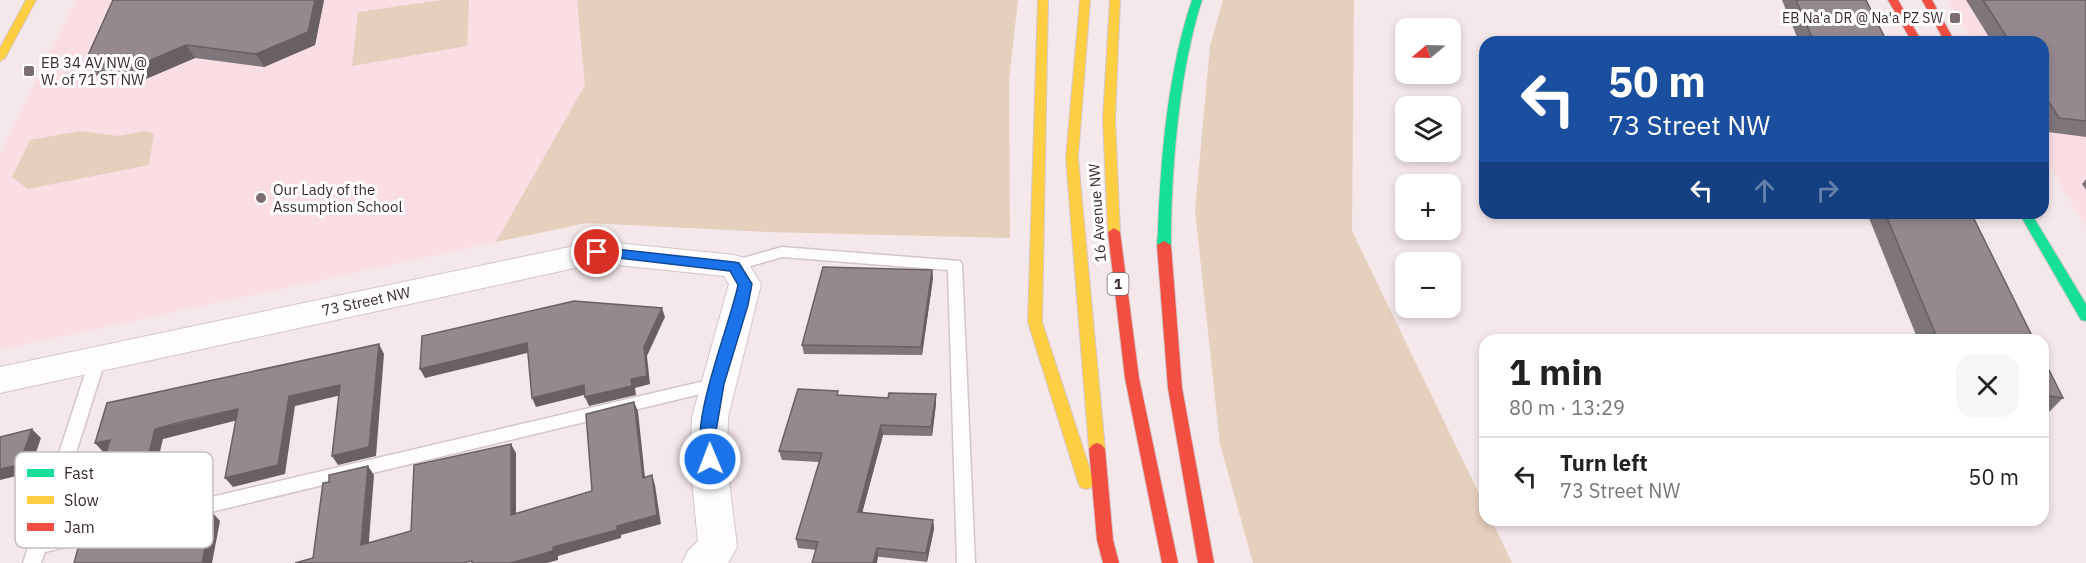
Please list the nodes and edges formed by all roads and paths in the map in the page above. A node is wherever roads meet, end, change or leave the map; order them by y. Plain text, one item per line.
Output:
1 (31, 0) edge
2 (1043, 0) edge
3 (1084, 0) edge
4 (1114, 0) edge
5 (1197, 0) edge
6 (1893, 0) edge
7 (1927, 0) edge
8 (1914, 36) edge
9 (1947, 36) edge
10 (0, 58) edge
11 (2029, 219) edge
12 (734, 266) junction
13 (2086, 316) edge
14 (98, 358) junction
15 (0, 380) edge
16 (717, 384) junction
17 (68, 452) edge
18 (213, 510) edge
19 (1105, 540) junction
20 (63, 548) edge
21 (35, 555) edge
22 (702, 563) edge
23 (966, 563) edge
24 (1111, 563) edge
25 (1170, 563) edge
26 (1206, 563) edge

1 - 10 main road
2 - 19 main road
3 - 19 main road, 16 Avenue NW
4 - 25 main road, 16 Avenue NW / 1
5 - 26 main road
6 - 8 main road
7 - 9 main road
11 - 13 main road
12 - 14 street, 73 Street NW
12 - 16 street
12 - 23 lane
14 - 15 street, 73 Street NW
14 - 17 lane
16 - 18 lane
16 - 22 street
19 - 24 main road, 16 Avenue NW
20 - 21 lane

